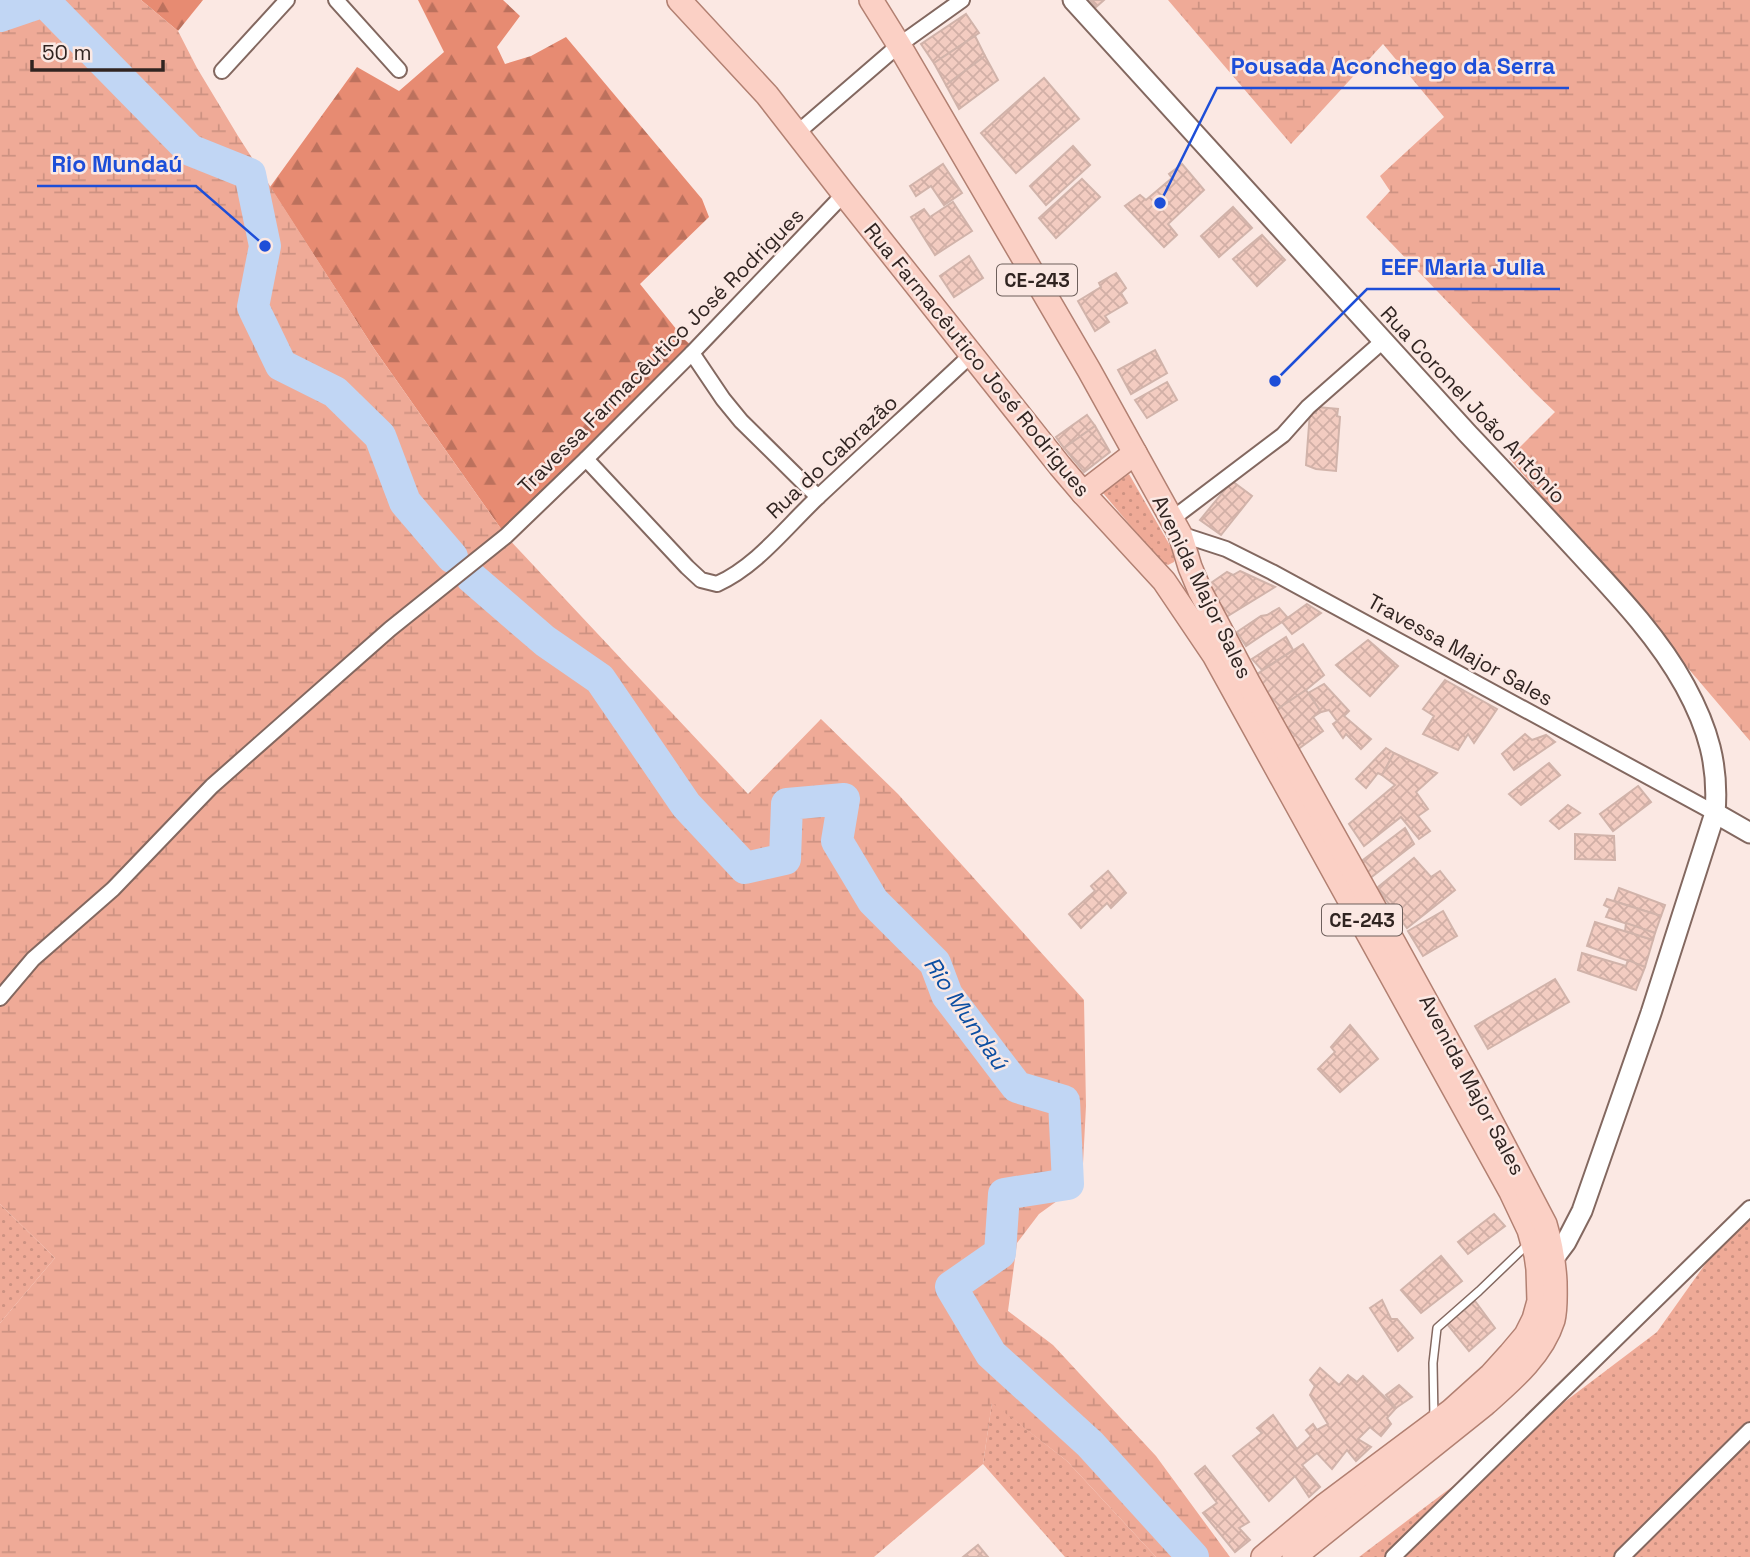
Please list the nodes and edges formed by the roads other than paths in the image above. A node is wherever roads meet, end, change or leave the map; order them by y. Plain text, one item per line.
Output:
1 (287, 0) edge
2 (336, 0) edge
3 (665, 0) edge
4 (679, 0) edge
5 (871, 0) edge
6 (962, 0) edge
7 (1073, 0) edge
8 (899, 45) junction
9 (399, 70) dead end
10 (222, 71) dead end
11 (797, 133) junction
12 (844, 194) junction
13 (1383, 341) junction
14 (692, 354) junction
15 (971, 355) junction
16 (1135, 453) junction
17 (586, 459) junction
18 (1083, 494) junction
19 (818, 497) junction
20 (1176, 526) junction
21 (1190, 567) junction
22 (1164, 581) junction
23 (1290, 775) junction
24 (1714, 813) junction
25 (1750, 833) edge
26 (0, 998) edge
27 (1750, 1208) edge
28 (1532, 1240) junction
29 (1546, 1263) junction
30 (1440, 1430) junction
31 (1750, 1430) edge
32 (1263, 1557) edge
33 (1294, 1557) edge
34 (1393, 1557) edge
35 (1622, 1557) edge

1 - 10 street
2 - 9 street
3 - 11 main road, Rua Farmacêutico José Rodrigues / CE-243
4 - 11 main road, Rua Farmacêutico José Rodrigues / CE-243
5 - 8 main road, Avenida Major Sales / CE-243
6 - 8 street
7 - 13 street, Rua Coronel João Antônio
8 - 11 street
8 - 16 main road, Avenida Major Sales / CE-243
11 - 12 main road, Rua Farmacêutico José Rodrigues / CE-243
12 - 14 street, Travessa Farmacêutico José Rodrigues
12 - 15 main road, Rua Farmacêutico José Rodrigues / CE-243
13 - 20 street
13 - 24 street, Rua Coronel João Antônio
14 - 17 street, Travessa Farmacêutico José Rodrigues
14 - 19 street
15 - 18 main road, Rua Farmacêutico José Rodrigues / CE-243
15 - 19 street, Rua do Cabrazão
16 - 18 main road
16 - 20 main road, Avenida Major Sales / CE-243
17 - 19 street, Rua do Cabrazão
17 - 26 street, Travessa Farmacêutico José Rodrigues
18 - 22 main road, Rua Farmacêutico José Rodrigues / CE-243
20 - 21 main road, Avenida Major Sales / CE-243
20 - 24 street, Travessa Major Sales
21 - 22 main road
21 - 23 main road, Avenida Major Sales / CE-243
22 - 23 main road, Avenida Major Sales / CE-243
23 - 28 main road, Avenida Major Sales / CE-243
23 - 29 main road, Avenida Major Sales / CE-243
24 - 25 street
24 - 29 street, Rua Coronel João Antônio
27 - 34 street
28 - 29 main road, Avenida Major Sales / CE-243
28 - 30 lane
29 - 30 main road, CE-243
30 - 32 main road, CE-243
30 - 33 main road, CE-243
31 - 35 street

